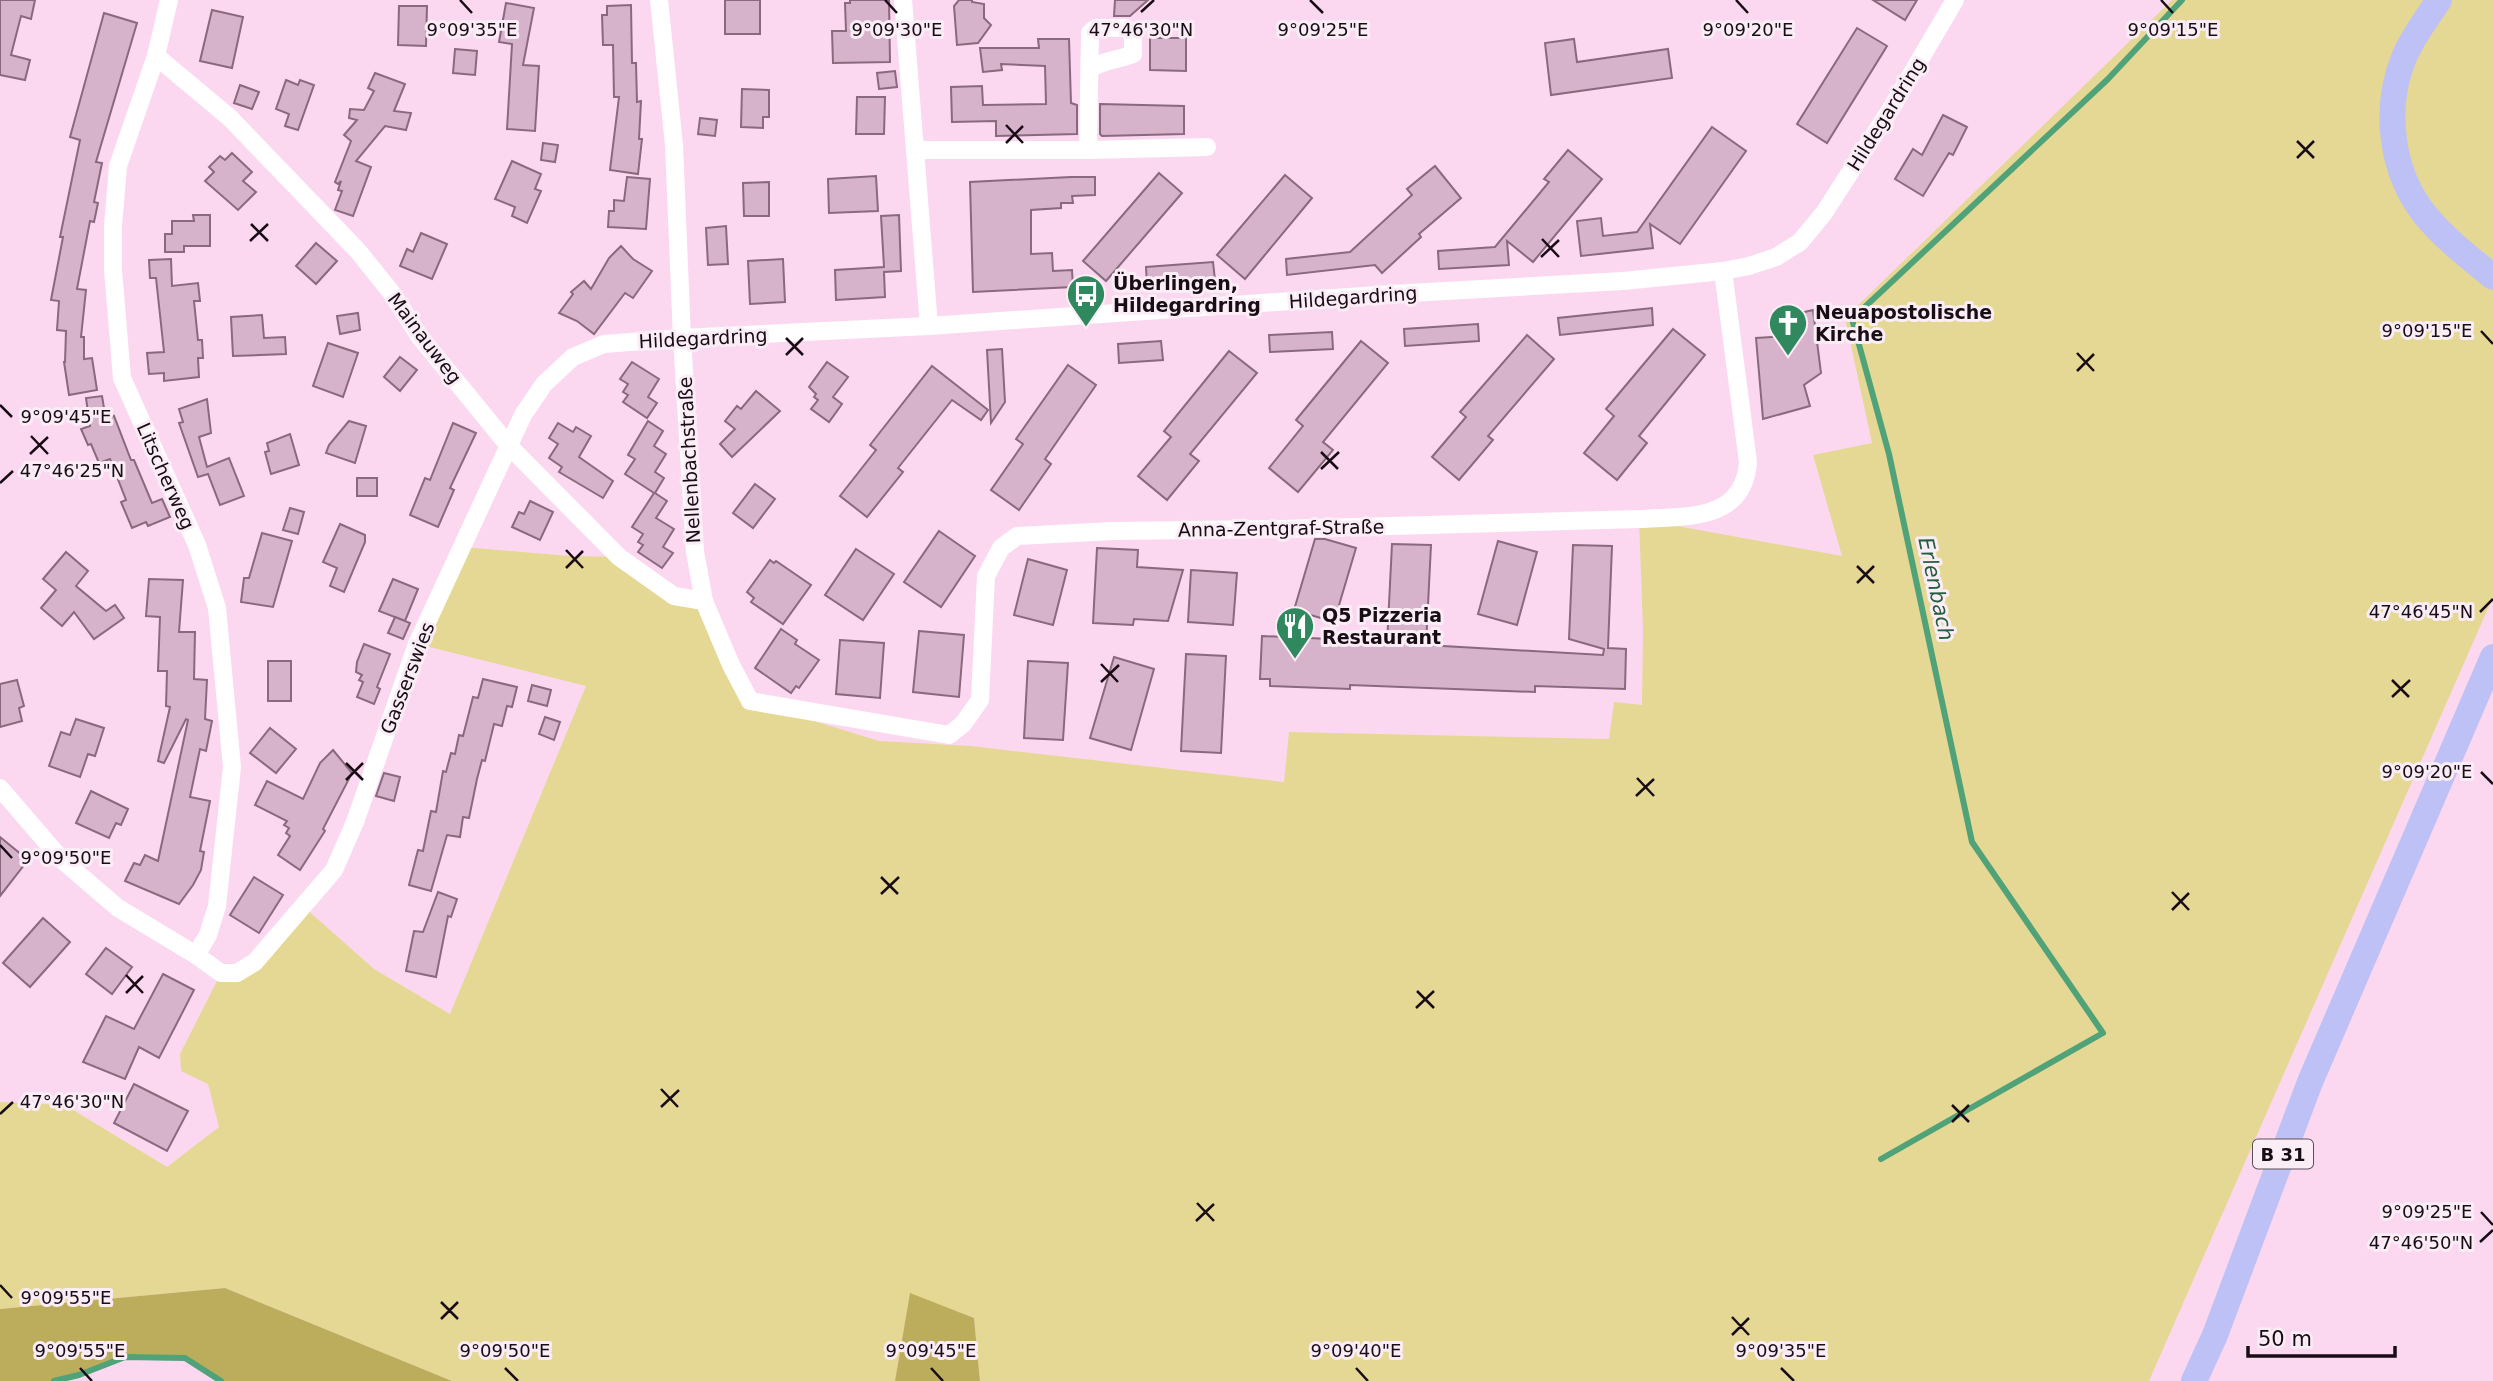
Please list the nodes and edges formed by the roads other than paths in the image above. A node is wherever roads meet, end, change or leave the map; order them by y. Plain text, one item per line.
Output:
1 (169, 0) edge
2 (659, 0) edge
3 (903, 0) edge
4 (1955, 0) edge
5 (2439, 0) edge
6 (156, 56) junction
7 (1091, 68) dead end
8 (1207, 148) dead end
9 (915, 150) junction
10 (1088, 150) junction
11 (2460, 248) junction
12 (2493, 265) edge
13 (1723, 271) junction
14 (2493, 277) edge
15 (929, 326) junction
16 (682, 338) junction
17 (573, 357) joint
18 (509, 446) junction
19 (704, 601) junction
20 (2493, 657) edge
21 (750, 701) joint
22 (0, 788) edge
23 (196, 955) junction
24 (2194, 1381) edge

1 - 6 street, Litscherweg
2 - 16 street, Nellenbachstraße
3 - 9 street
4 - 13 street, Hildegardring
5 - 11 main road
6 - 18 street, Mainauweg
6 - 23 street, Litscherweg
7 - 10 street
8 - 10 street
9 - 10 street
9 - 15 street
11 - 12 main road
11 - 14 main road
13 - 15 street, Hildegardring
13 - 21 street, Anna-Zentgraf-Straße
15 - 16 street, Hildegardring
16 - 17 street, Hildegardring
16 - 19 street, Nellenbachstraße
17 - 18 street, Gasserswies
18 - 19 street, Mainauweg
18 - 23 street, Gasserswies
19 - 21 street, Nellenbachstraße
20 - 24 main road, B 31
22 - 23 street

